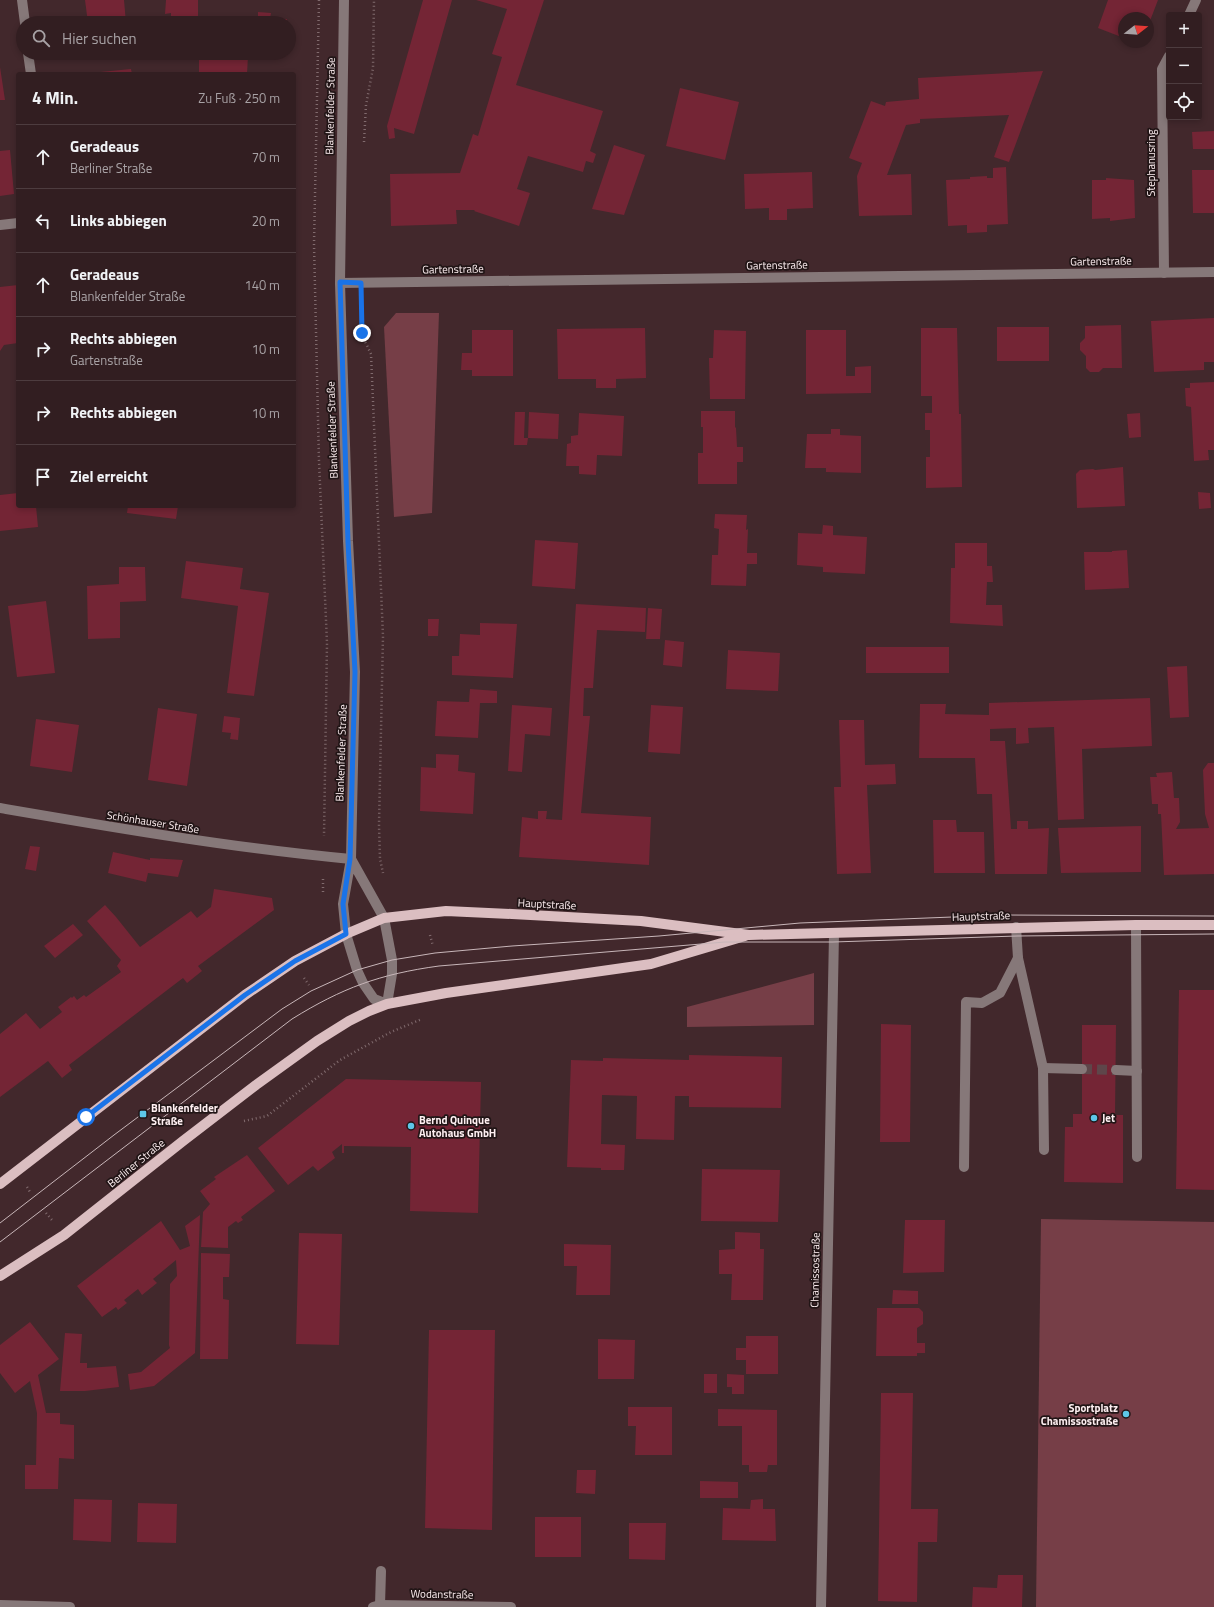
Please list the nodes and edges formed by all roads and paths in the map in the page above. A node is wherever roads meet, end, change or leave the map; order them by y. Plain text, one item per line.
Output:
1 (22, 0) edge
2 (319, 0) edge
3 (344, 0) edge
4 (374, 0) edge
5 (1196, 0) edge
6 (1190, 12) edge
7 (24, 16) edge
8 (29, 60) edge
9 (1166, 62) edge
10 (30, 72) edge
11 (364, 145) dead end
12 (16, 223) edge
13 (0, 225) edge
14 (1164, 272) junction
15 (1214, 272) edge
16 (340, 282) junction
17 (362, 333) dead end
18 (0, 808) edge
19 (324, 812) dead end
20 (379, 815) dead end
21 (350, 859) junction
22 (384, 918) junction
23 (1136, 925) junction
24 (1214, 925) edge
25 (1016, 927) junction
26 (346, 934) junction
27 (834, 934) junction
28 (430, 935) dead end
29 (749, 935) junction
30 (433, 946) dead end
31 (1018, 958) junction
32 (446, 993) junction
33 (387, 1004) junction
34 (1043, 1068) junction
35 (1082, 1069) tunnel mouth
36 (1116, 1070) tunnel mouth
37 (1137, 1071) junction
38 (243, 1121) dead end
39 (1044, 1150) dead end
40 (1137, 1157) dead end
41 (964, 1167) dead end
42 (0, 1184) edge
43 (46, 1213) dead end
44 (54, 1222) dead end
45 (0, 1276) edge
46 (381, 1571) dead end
47 (0, 1605) edge
48 (376, 1606) edge
49 (70, 1607) edge
50 (511, 1607) edge
51 (821, 1607) edge

1 - 7 street
2 - 19 path
3 - 16 street, Blankenfelder Straße
4 - 11 path
5 - 6 street
8 - 10 street
9 - 14 street, Stephanusring
12 - 13 street
14 - 15 street, Gartenstraße
14 - 16 street, Gartenstraße
16 - 21 street, Blankenfelder Straße
17 - 20 path
18 - 21 street, Schönhauser Straße
21 - 22 street
21 - 26 street, Blankenfelder Straße
22 - 26 main road, Hauptstraße
22 - 29 main road, Hauptstraße
22 - 33 street
23 - 24 main road, Hauptstraße
23 - 25 main road, Hauptstraße
23 - 37 street
25 - 27 main road, Hauptstraße
25 - 31 street
26 - 33 street, Blankenfelder Straße
26 - 42 main road
27 - 29 main road, Hauptstraße
27 - 51 street, Chamissostraße
28 - 30 path
29 - 32 main road, Hauptstraße
31 - 34 street
31 - 41 street
32 - 33 main road, Hauptstraße
32 - 38 path
33 - 45 main road, Berliner Straße
34 - 35 street
34 - 39 street
36 - 37 street
37 - 40 street
43 - 44 path
46 - 48 street
47 - 49 street
48 - 50 street, Wodanstraße

